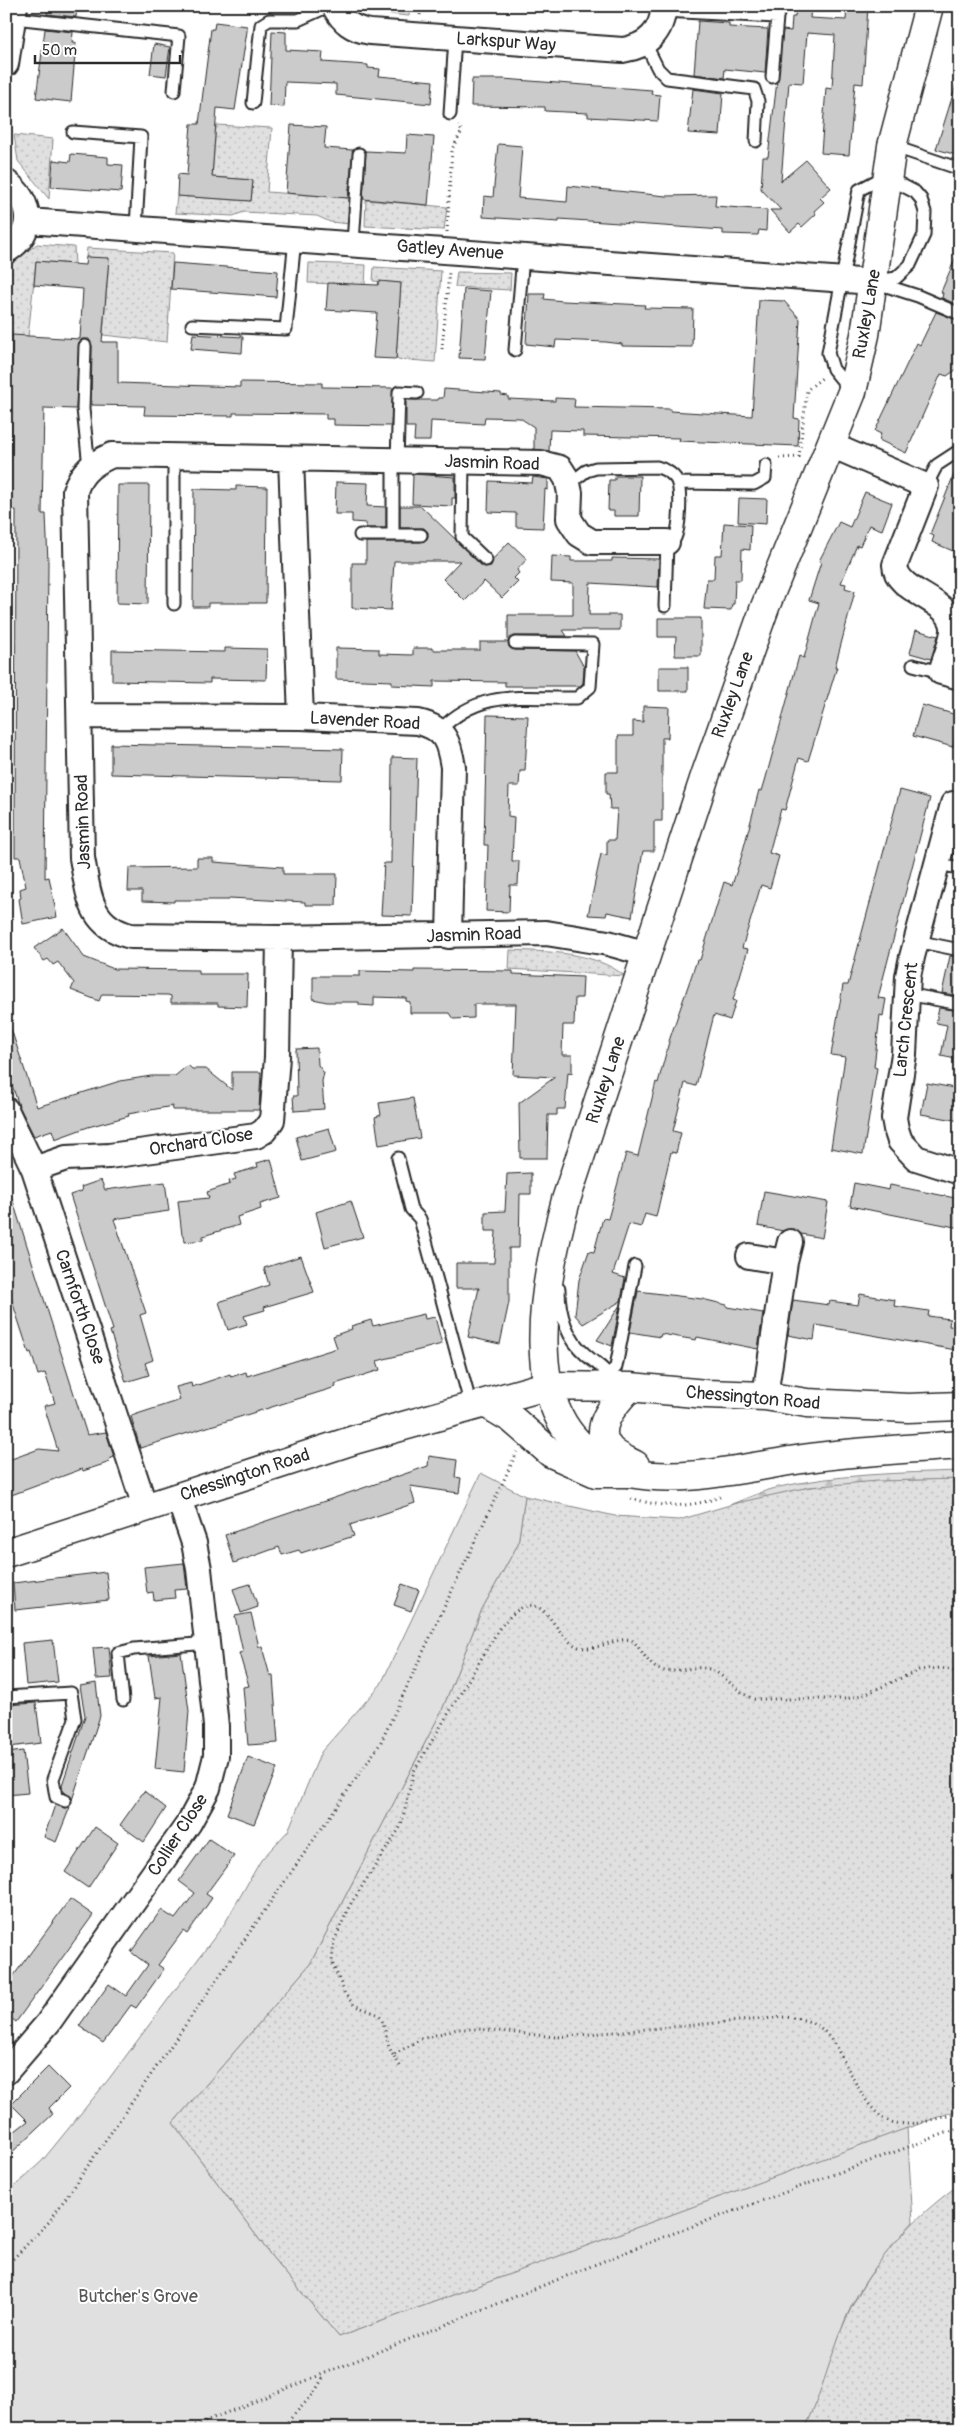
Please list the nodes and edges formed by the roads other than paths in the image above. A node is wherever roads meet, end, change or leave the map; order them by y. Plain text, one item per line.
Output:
1 (329, 6) edge
2 (334, 6) edge
3 (929, 6) edge
4 (664, 8) edge
5 (779, 11) edge
6 (15, 12) edge
7 (455, 38) junction
8 (645, 43) junction
9 (6, 64) edge
10 (772, 77) dead end
11 (174, 92) dead end
12 (253, 103) dead end
13 (450, 114) road end
14 (73, 132) dead end
15 (756, 140) dead end
16 (892, 146) junction
17 (359, 154) dead end
18 (960, 169) edge
19 (888, 178) junction
20 (6, 182) edge
21 (28, 221) junction
22 (136, 228) junction
23 (295, 239) junction
24 (353, 243) junction
25 (6, 251) edge
26 (523, 256) junction
27 (842, 279) junction
28 (873, 282) junction
29 (960, 314) edge
30 (192, 325) dead end
31 (85, 346) dead end
32 (514, 350) dead end
33 (852, 392) junction
34 (417, 393) dead end
35 (831, 445) junction
36 (960, 450) edge
37 (174, 456) junction
38 (291, 460) junction
39 (395, 462) junction
40 (462, 462) junction
41 (766, 465) road end
42 (89, 467) junction
43 (678, 483) junction
44 (568, 485) junction
45 (926, 486) junction
46 (360, 535) dead end
47 (394, 535) junction
48 (421, 535) dead end
49 (667, 542) junction
50 (486, 560) dead end
51 (174, 604) dead end
52 (666, 606) dead end
53 (515, 643) dead end
54 (913, 665) dead end
55 (950, 675) edge
56 (80, 716) junction
57 (301, 718) junction
58 (440, 730) junction
59 (954, 804) dead end
60 (948, 866) edge
61 (449, 936) junction
62 (280, 938) junction
63 (916, 941) junction
64 (960, 950) edge
65 (647, 954) junction
66 (907, 994) junction
67 (960, 1004) edge
68 (6, 1110) edge
69 (398, 1158) dead end
70 (34, 1169) junction
71 (960, 1172) edge
72 (553, 1245) junction
73 (749, 1256) dead end
74 (635, 1266) dead end
75 (618, 1383) junction
76 (546, 1386) junction
77 (765, 1396) junction
78 (478, 1404) junction
79 (960, 1406) edge
80 (960, 1445) edge
81 (627, 1473) junction
82 (665, 1475) junction
83 (178, 1496) junction
84 (145, 1507) junction
85 (6, 1553) edge
86 (208, 1643) junction
87 (6, 1697) edge
88 (123, 1700) dead end
89 (65, 1801) dead end
90 (6, 2072) edge

1 - 12 lane
2 - 7 street, Larkspur Way
3 - 16 main road, Ruxley Lane
4 - 5 lane
4 - 8 street
5 - 10 lane
6 - 9 street
6 - 11 lane
7 - 8 street, Larkspur Way
7 - 13 lane
8 - 15 lane
14 - 22 lane
16 - 18 lane
16 - 19 main road, Ruxley Lane
17 - 24 lane
19 - 27 lane
19 - 28 main road, Ruxley Lane
19 - 28 lane
20 - 21 street
21 - 22 street, Gatley Avenue
21 - 25 street
22 - 23 street, Gatley Avenue
23 - 24 street, Gatley Avenue
23 - 30 lane
24 - 26 street, Gatley Avenue
26 - 27 street, Gatley Avenue
26 - 32 lane
27 - 28 street, Gatley Avenue
27 - 33 lane
28 - 29 lane
28 - 33 main road, Ruxley Lane
31 - 42 lane
33 - 35 main road, Ruxley Lane
34 - 39 lane
35 - 45 street
35 - 65 main road, Ruxley Lane
36 - 45 lane
37 - 38 street, Jasmin Road
37 - 42 street, Jasmin Road
37 - 51 lane
38 - 39 street, Jasmin Road
38 - 57 street
39 - 40 street, Jasmin Road
39 - 47 lane
40 - 44 street, Jasmin Road
40 - 50 lane
41 - 43 lane
42 - 56 street, Jasmin Road
43 - 44 lane
43 - 49 lane
44 - 49 street
45 - 55 street
46 - 47 lane
47 - 48 lane
49 - 52 lane
53 - 58 lane
54 - 55 lane
56 - 57 street, Lavender Road
56 - 62 street, Jasmin Road
57 - 58 street, Lavender Road
58 - 61 street, Lavender Road
59 - 60 street, Larch Crescent
60 - 63 street, Larch Crescent
61 - 62 street, Jasmin Road
61 - 65 street, Jasmin Road
62 - 70 street, Orchard Close
63 - 64 lane
63 - 66 street, Larch Crescent
65 - 72 main road, Ruxley Lane
66 - 67 lane
66 - 71 street, Larch Crescent
68 - 70 street, Carnforth Close
69 - 78 lane
70 - 84 street, Carnforth Close
72 - 75 lane
72 - 76 main road, Ruxley Lane
73 - 77 street
74 - 75 lane
75 - 76 main road, Chessington Road
75 - 77 main road, Chessington Road
75 - 82 main road
76 - 78 main road, Chessington Road
76 - 81 main road
77 - 79 main road, Chessington Road
78 - 81 main road
78 - 83 main road, Chessington Road
80 - 82 main road
81 - 82 main road
83 - 84 main road, Chessington Road
83 - 86 street, Collier Close
84 - 85 main road, Chessington Road
86 - 88 lane
86 - 90 street, Collier Close
87 - 89 lane

